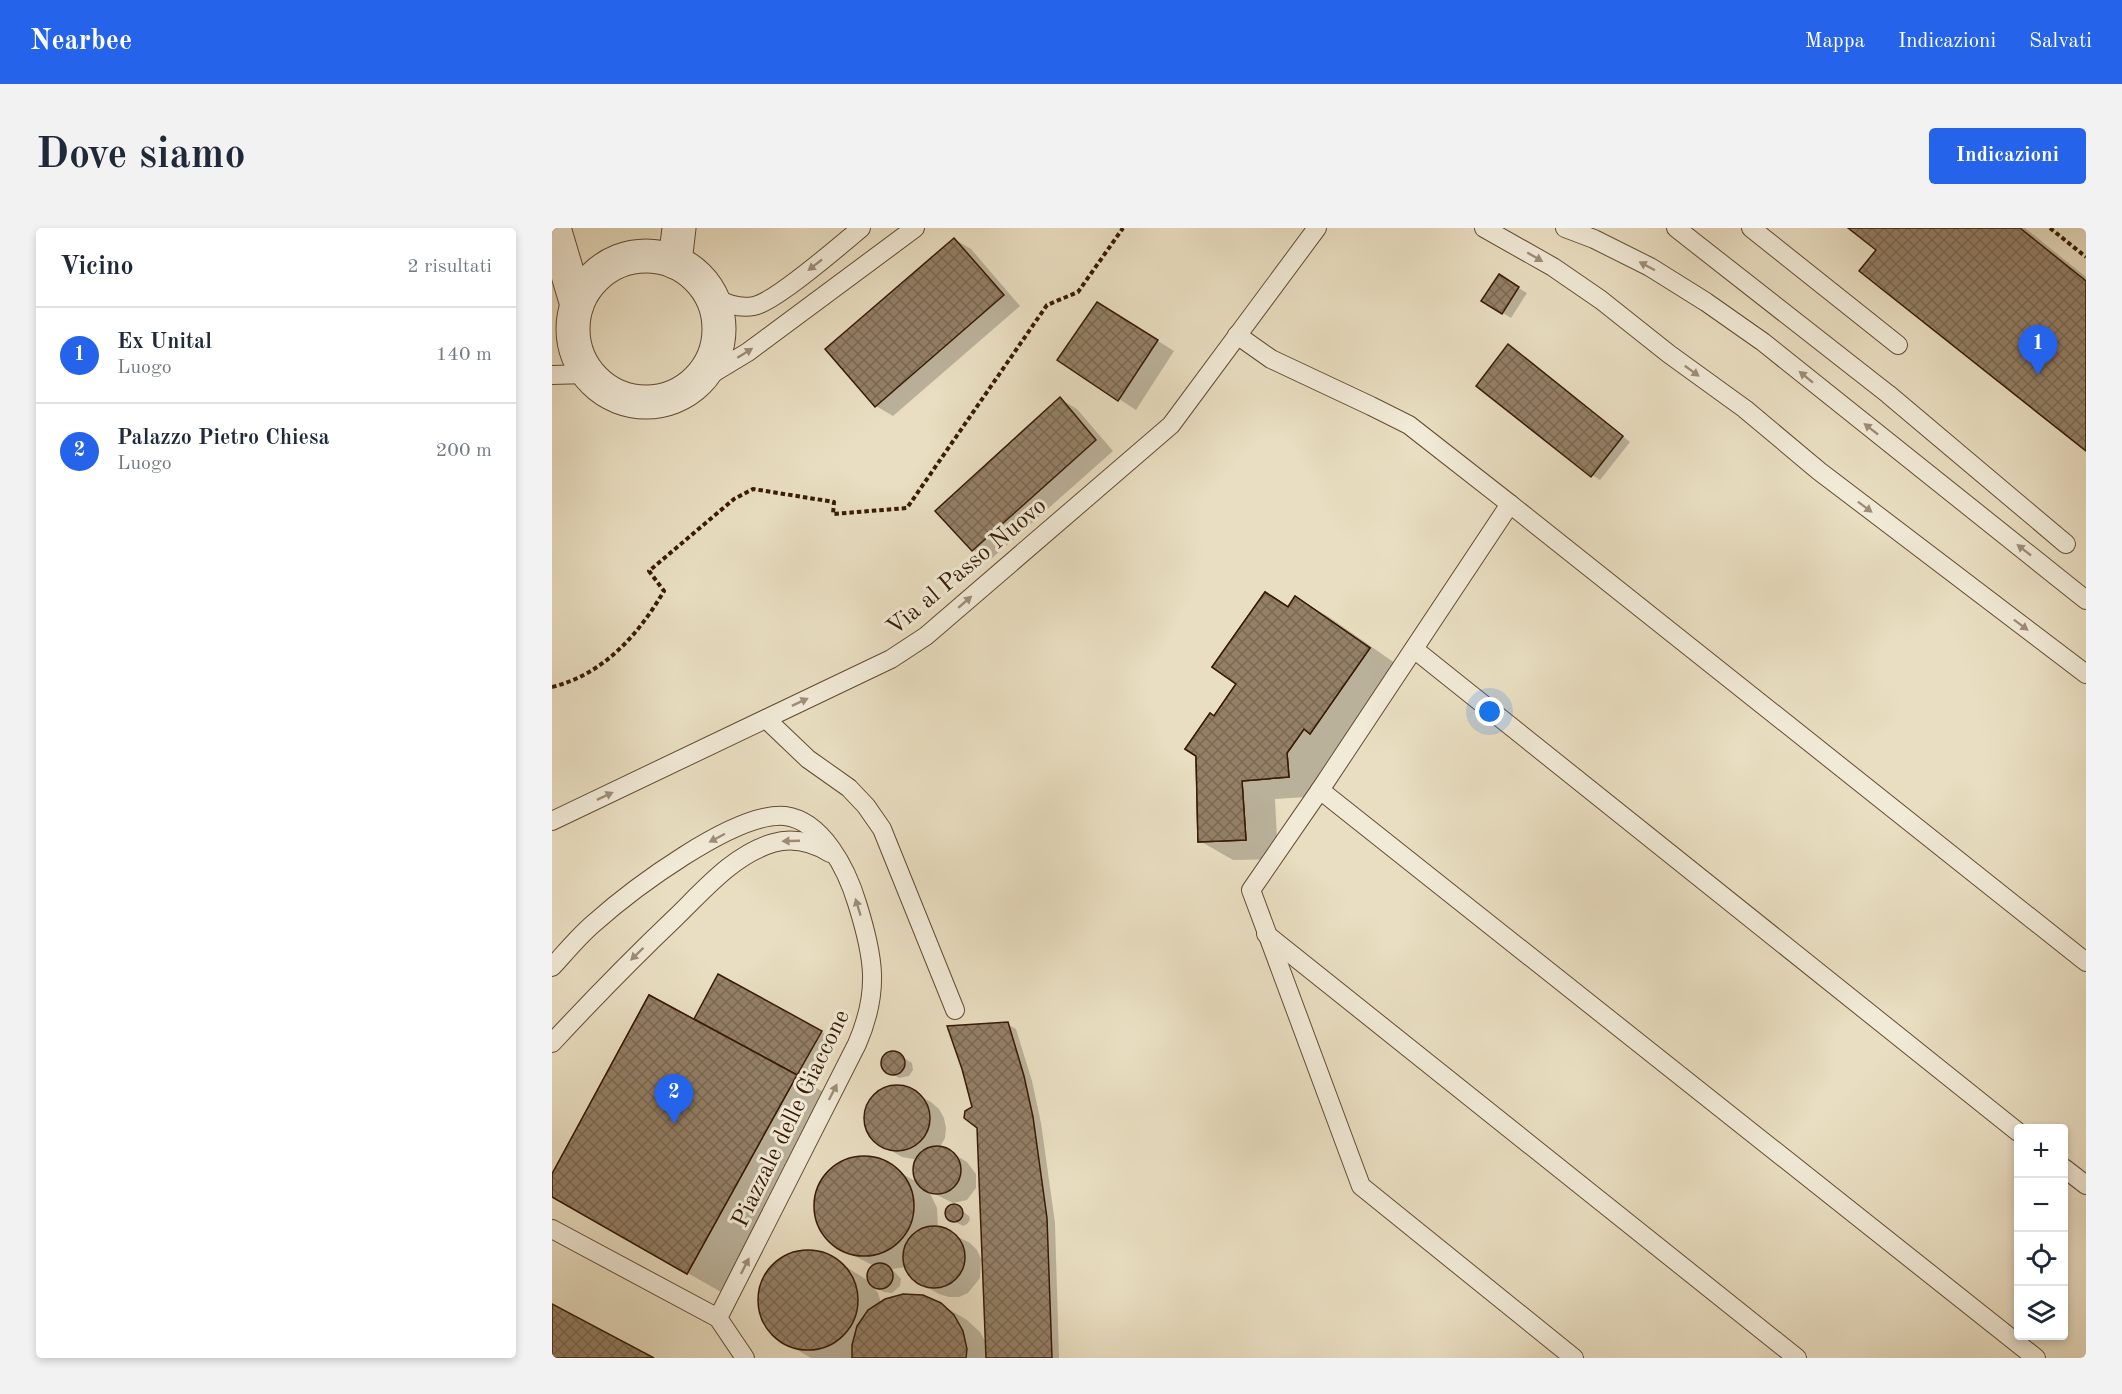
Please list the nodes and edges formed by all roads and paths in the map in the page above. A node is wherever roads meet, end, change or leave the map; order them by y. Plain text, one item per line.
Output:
1 (554, 228) edge
2 (679, 228) edge
3 (861, 228) edge
4 (915, 228) edge
5 (1123, 228) edge
6 (1317, 228) edge
7 (1484, 228) edge
8 (1565, 228) edge
9 (1676, 228) edge
10 (1751, 228) edge
11 (2050, 228) edge
12 (2086, 257) edge
13 (675, 262) junction
14 (710, 295) junction
15 (577, 305) junction
16 (1237, 335) junction
17 (1898, 345) dead end
18 (588, 374) junction
19 (552, 375) edge
20 (695, 384) junction
21 (1510, 504) junction
22 (2066, 544) dead end
23 (2086, 600) edge
24 (1414, 649) junction
25 (2086, 674) edge
26 (552, 687) edge
27 (766, 718) junction
28 (1320, 790) junction
29 (552, 821) edge
30 (842, 864) junction
31 (1266, 933) junction
32 (2086, 962) edge
33 (552, 967) edge
34 (955, 1010) dead end
35 (552, 1042) edge
36 (2014, 1128) edge
37 (2068, 1171) edge
38 (2086, 1185) edge
39 (552, 1229) edge
40 (718, 1318) junction
41 (745, 1358) edge
42 (1574, 1358) edge
43 (1797, 1358) edge
44 (2036, 1358) edge

1 - 15 street
2 - 13 street
3 -> 14 lane
20 -> 4 lane
5 - 26 path
6 - 16 lane, Via al Passo Nuovo
7 -> 25 lane
23 -> 8 lane
9 - 22 lane
10 - 17 lane
11 - 12 path
13 - 14 street
13 - 15 street
14 - 20 street
15 - 18 street
16 - 21 lane
27 -> 16 lane, Via al Passo Nuovo
18 - 19 lane
18 - 20 street
21 - 24 lane
21 - 32 lane
24 - 28 lane
24 - 36 lane
29 -> 27 lane, Via al Passo Nuovo
27 - 34 lane
28 - 31 lane
28 - 44 lane
30 -> 33 lane, Piazzale delle Giaccone
30 -> 35 lane
40 -> 30 lane, Piazzale delle Giaccone
31 - 42 lane
31 - 43 lane
37 - 38 lane
39 - 40 lane
40 - 41 lane

